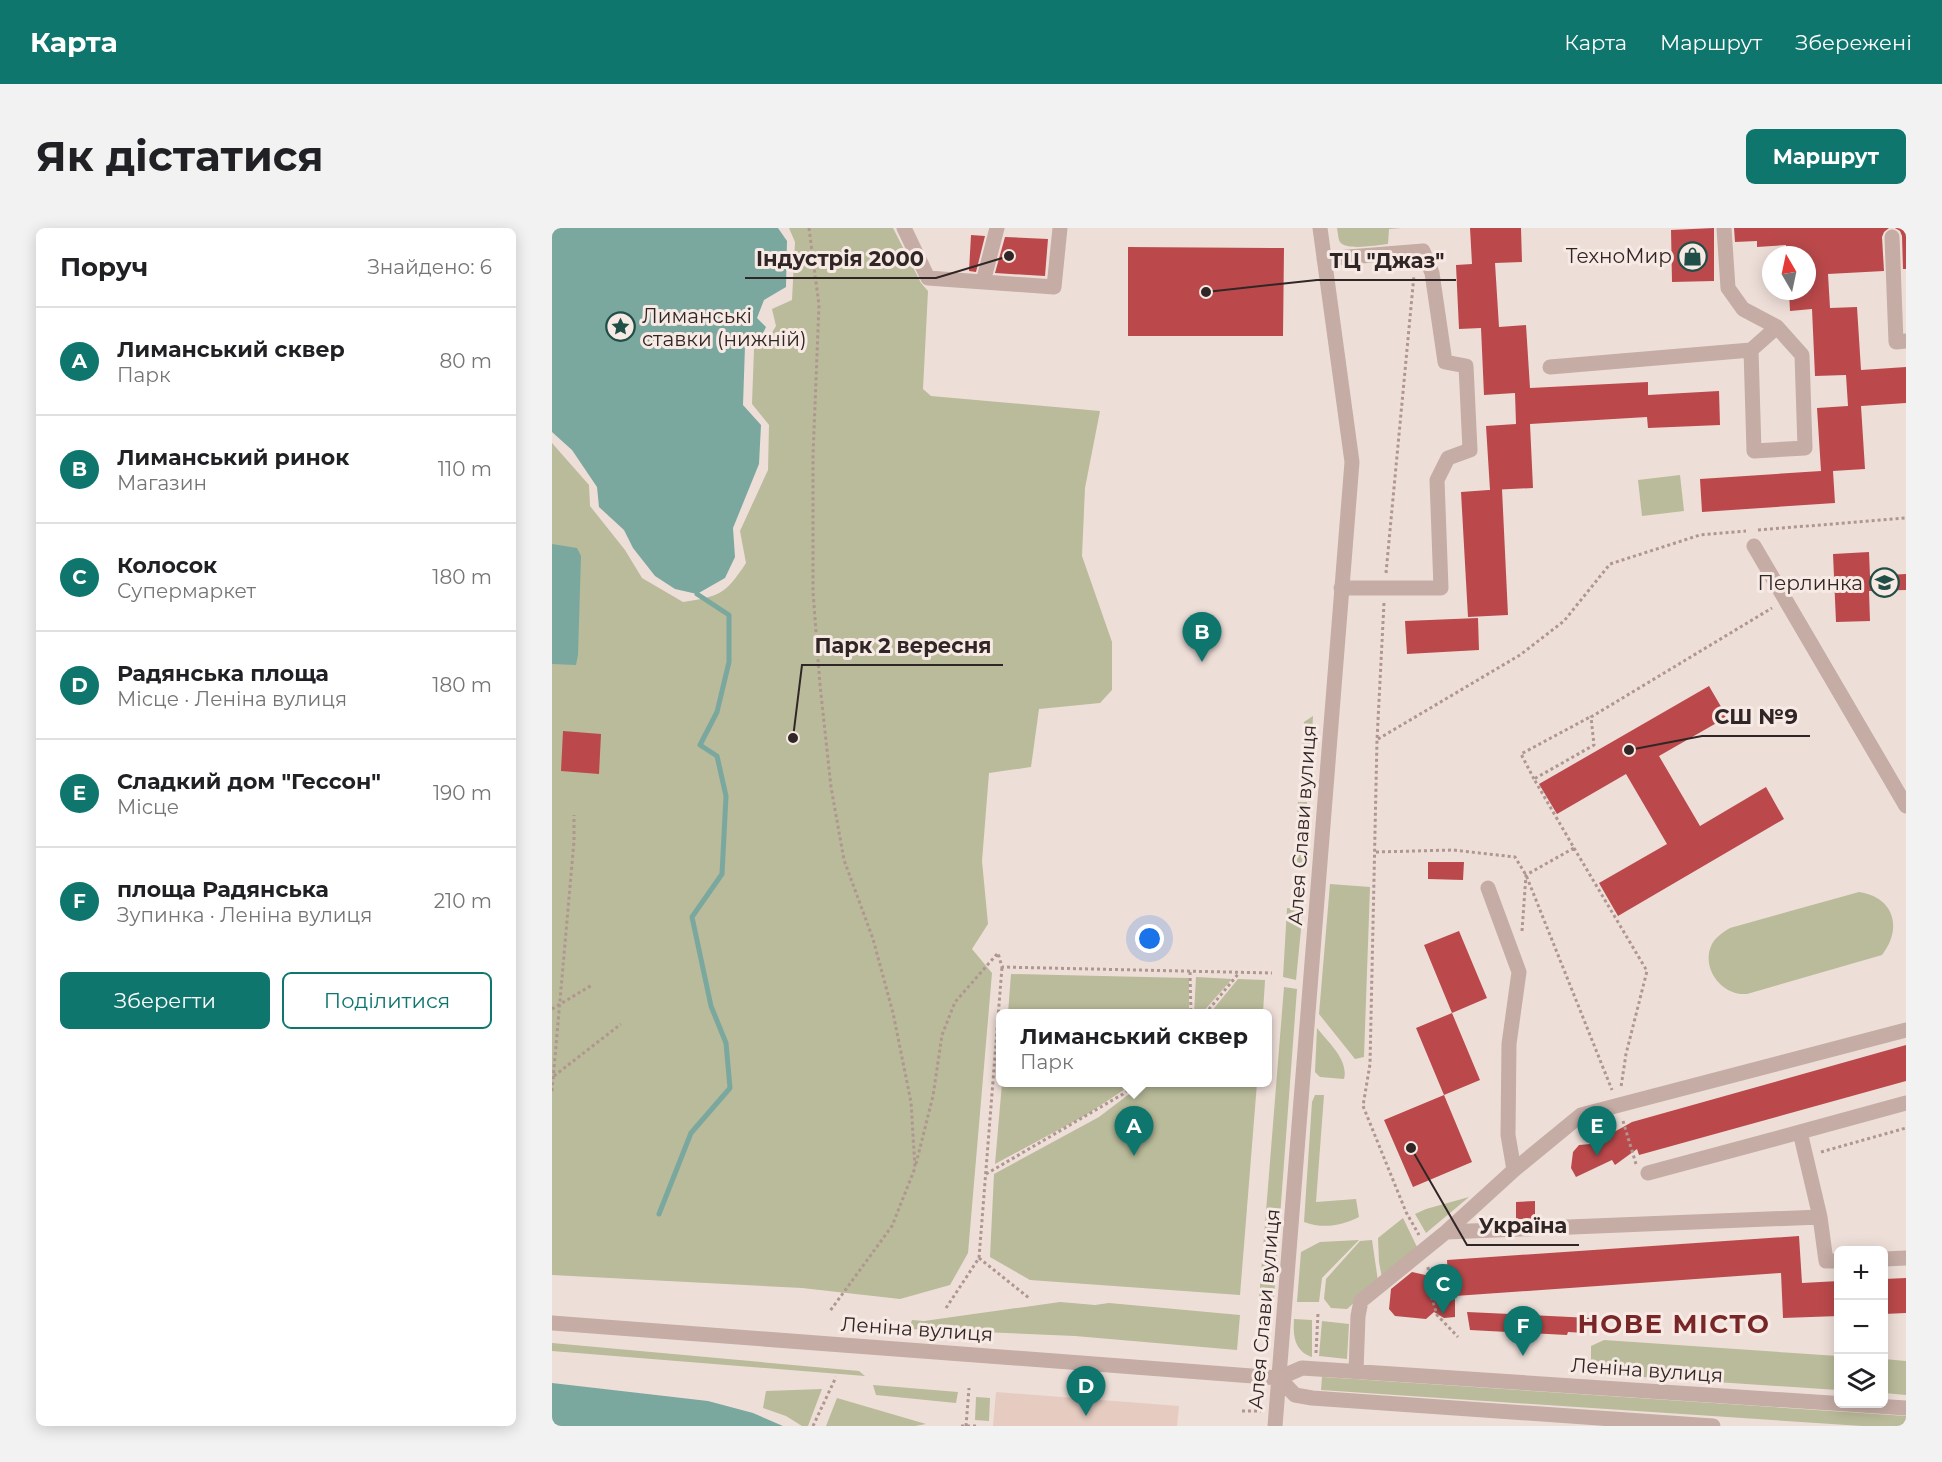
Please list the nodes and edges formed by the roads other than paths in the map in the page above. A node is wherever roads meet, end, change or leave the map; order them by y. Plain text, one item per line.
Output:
1 (904, 228) edge
2 (997, 228) edge
3 (1059, 228) edge
4 (1320, 228) edge
5 (1724, 228) edge
6 (1892, 237) dead end
7 (1324, 259) junction
8 (983, 282) junction
9 (1777, 327) junction
10 (1906, 341) edge
11 (1751, 350) junction
12 (1550, 367) dead end
13 (1754, 546) dead end
14 (1341, 588) junction
15 (1906, 806) edge
16 (1488, 888) dead end
17 (1906, 1030) edge
18 (1906, 1103) edge
19 (1800, 1132) junction
20 (1515, 1170) junction
21 (1648, 1173) road end
22 (1820, 1217) junction
23 (1446, 1232) junction
24 (1906, 1258) edge
25 (1888, 1259) edge
26 (1834, 1261) edge
27 (552, 1323) edge
28 (1356, 1372) junction
29 (1279, 1378) junction
30 (1906, 1408) edge
31 (1651, 1424) edge
32 (1275, 1426) edge
33 (1713, 1426) edge

1 - 8 street
2 - 8 street
3 - 8 street
4 - 7 street, Алея Слави вулиця
5 - 9 street
6 - 10 street
7 - 14 street, Алея Слави вулиця
7 - 14 street
9 - 11 street
9 - 11 street
11 - 12 street
13 - 15 street
14 - 29 street, Алея Слави вулиця
16 - 20 street
17 - 20 street
18 - 19 street
19 - 21 street
19 - 22 street
20 - 23 street
22 - 23 street
22 - 26 street
23 - 28 street
24 - 25 street
27 - 29 street, Леніна вулиця
28 - 29 street, Леніна вулиця
28 - 30 street, Леніна вулиця
29 - 31 street
29 - 32 street, Алея Слави вулиця
31 - 33 street

